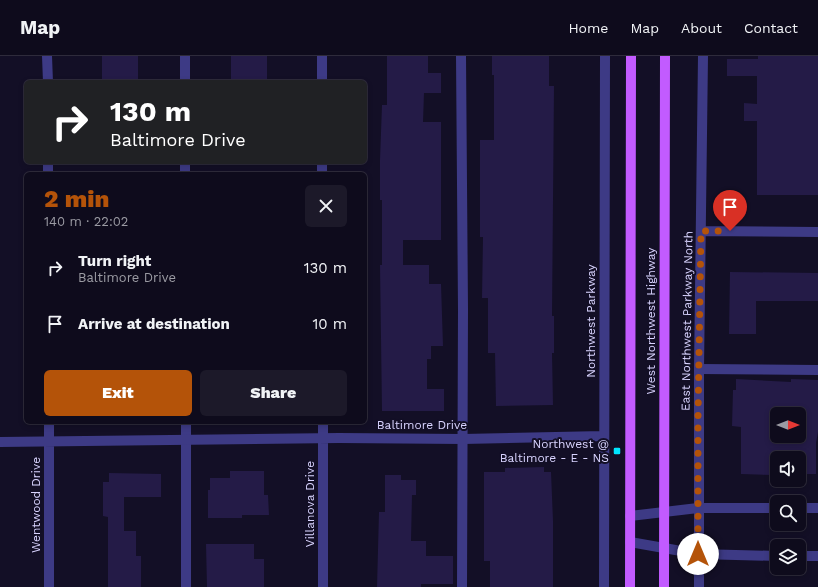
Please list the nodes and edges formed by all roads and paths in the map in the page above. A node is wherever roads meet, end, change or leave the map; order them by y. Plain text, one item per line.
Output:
1 (47, 56) edge
2 (185, 56) edge
3 (322, 56) edge
4 (461, 56) edge
5 (605, 56) edge
6 (631, 56) edge
7 (665, 56) edge
8 (703, 56) edge
9 (48, 80) edge
10 (185, 80) edge
11 (322, 80) edge
12 (701, 231) junction
13 (818, 232) edge
14 (699, 369) junction
15 (818, 370) edge
16 (49, 424) edge
17 (186, 424) edge
18 (323, 424) edge
19 (603, 436) junction
20 (323, 439) junction
21 (462, 439) junction
22 (186, 440) junction
23 (0, 442) edge
24 (49, 442) junction
25 (698, 508) junction
26 (770, 508) edge
27 (806, 508) edge
28 (818, 508) edge
29 (664, 511) junction
30 (630, 516) junction
31 (630, 542) junction
32 (664, 548) junction
33 (698, 554) junction
34 (770, 556) edge
35 (806, 556) edge
36 (818, 556) edge
37 (49, 587) edge
38 (186, 587) edge
39 (323, 587) edge
40 (462, 587) edge
41 (604, 587) edge
42 (630, 587) edge
43 (664, 587) edge
44 (699, 587) edge

1 - 9 street
2 - 10 street
3 - 11 street
4 - 21 street
5 - 19 street, Northwest Parkway
6 - 30 main road, West Northwest Highway
7 - 29 main road, West Northwest Highway
8 - 12 street, East Northwest Parkway North
12 - 13 street
12 - 14 street, East Northwest Parkway North
14 - 15 street
14 - 25 street, East Northwest Parkway North
16 - 24 street, Wentwood Drive
17 - 22 street
18 - 20 street, Villanova Drive
19 - 21 street, Baltimore Drive
19 - 41 street, Northwest Parkway
20 - 21 street, Baltimore Drive
20 - 22 street, Baltimore Drive
20 - 39 street, Villanova Drive
21 - 40 street
22 - 24 street, Baltimore Drive
22 - 38 street
23 - 24 street, Baltimore Drive
24 - 37 street, Wentwood Drive
25 - 26 street
25 - 29 street
25 - 33 street, East Northwest Parkway North
27 - 28 street
29 - 30 street
29 - 32 main road, West Northwest Highway
30 - 31 main road, West Northwest Highway
31 - 32 street
31 - 42 main road, West Northwest Highway
32 - 33 street
32 - 43 main road, West Northwest Highway
33 - 34 street
33 - 44 street, East Northwest Parkway North
35 - 36 street

